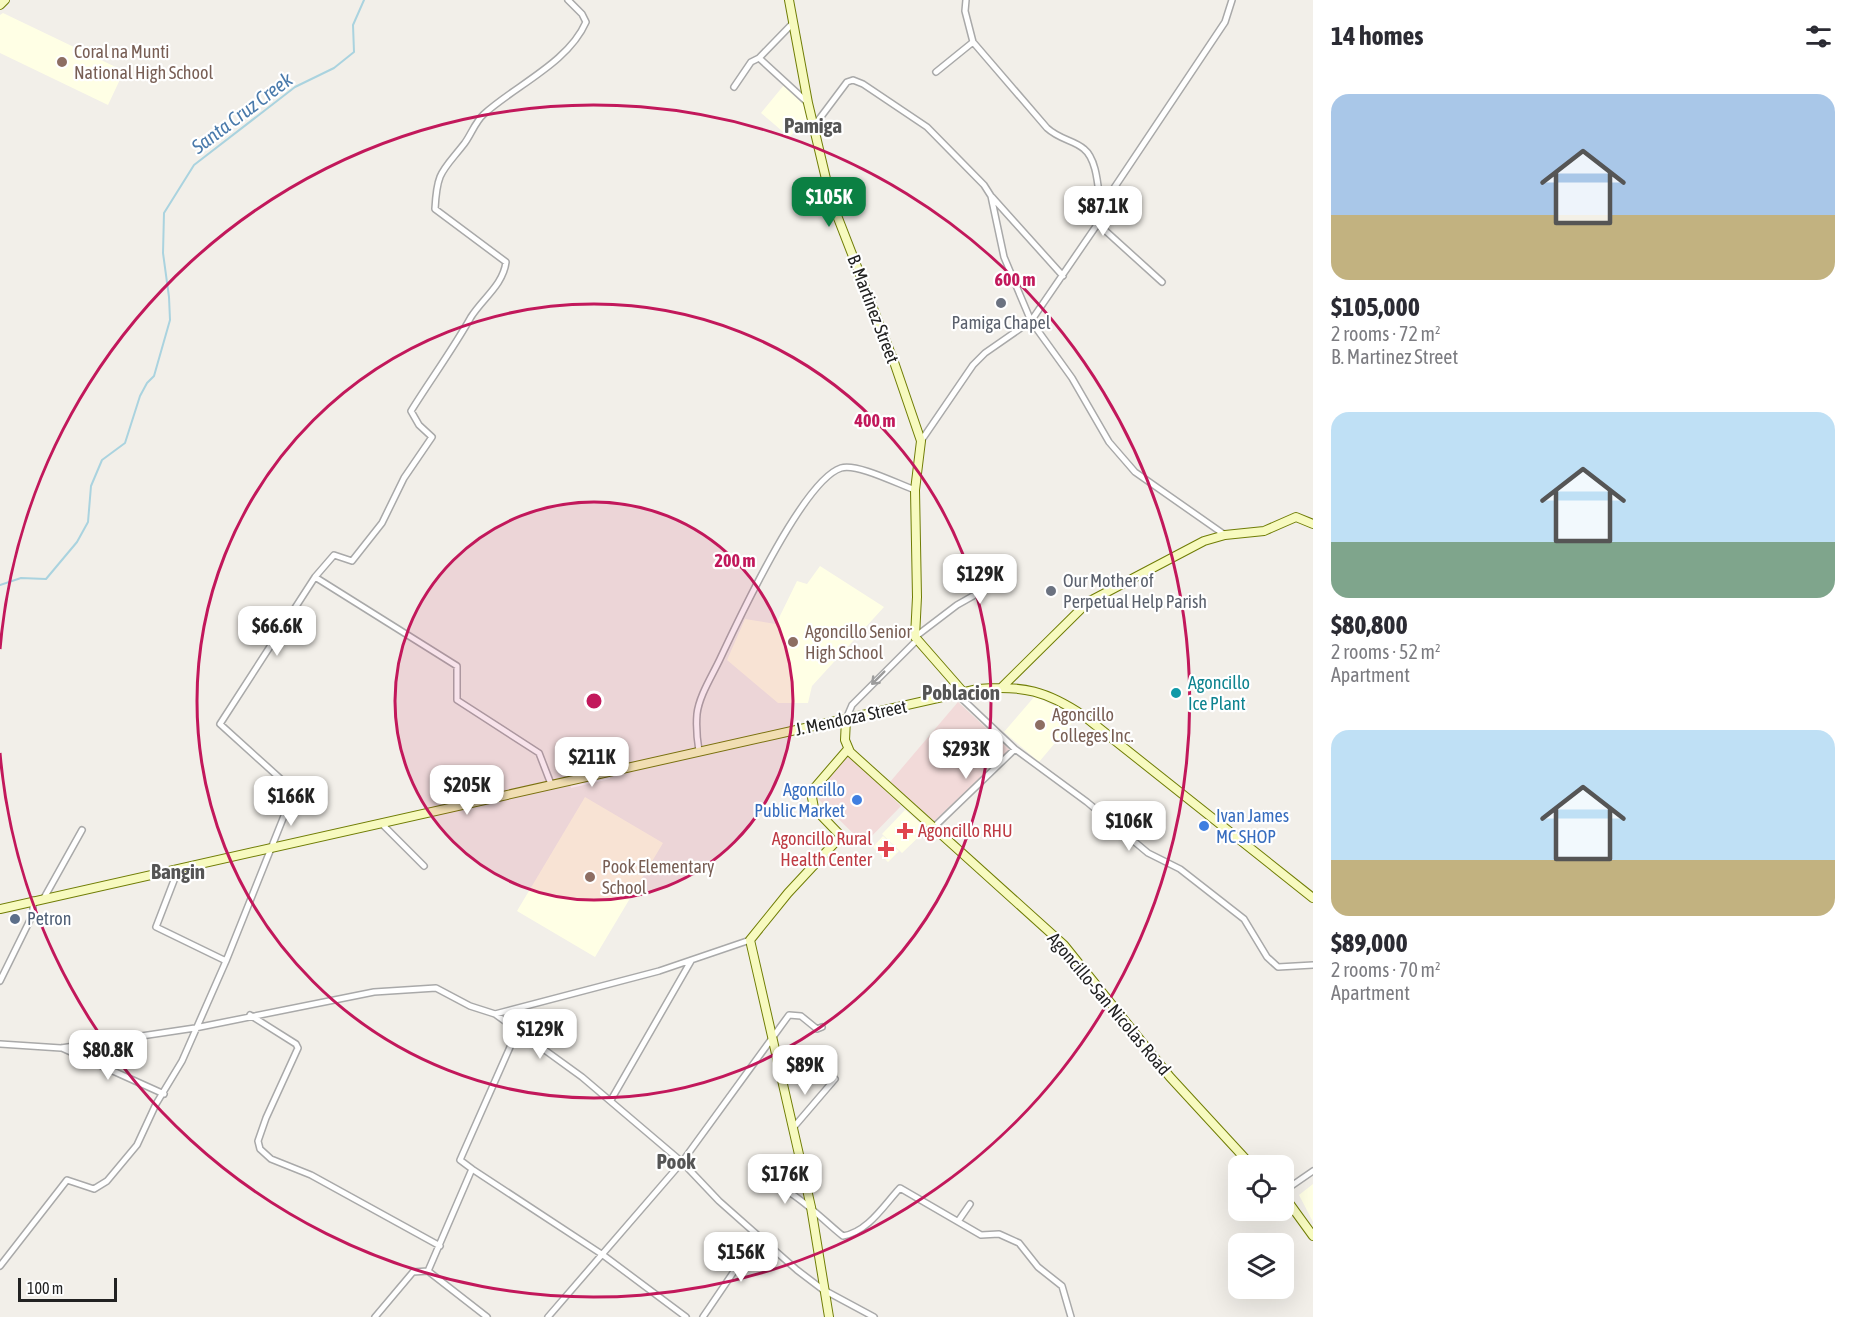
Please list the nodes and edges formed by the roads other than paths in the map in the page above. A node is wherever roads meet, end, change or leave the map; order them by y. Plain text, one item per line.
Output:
1 (5, 0) edge
2 (568, 0) edge
3 (789, 0) edge
4 (966, 0) edge
5 (1232, 0) edge
6 (0, 5) edge
7 (793, 23) junction
8 (973, 42) junction
9 (759, 58) junction
10 (936, 72) dead end
11 (734, 87) dead end
12 (808, 103) junction
13 (814, 126) junction
14 (991, 196) junction
15 (1103, 216) junction
16 (1098, 224) junction
17 (1063, 276) junction
18 (1162, 282) dead end
19 (1031, 321) junction
20 (921, 441) junction
21 (915, 490) junction
22 (1313, 524) edge
23 (1225, 535) junction
24 (994, 564) dead end
25 (315, 577) junction
26 (915, 639) junction
27 (1002, 687) junction
28 (961, 693) junction
29 (846, 719) junction
30 (848, 749) junction
31 (1015, 749) junction
32 (699, 751) junction
33 (552, 784) junction
34 (381, 824) junction
35 (933, 828) junction
36 (82, 830) dead end
37 (269, 849) junction
38 (424, 866) dead end
39 (178, 870) junction
40 (44, 898) junction
41 (1313, 898) edge
42 (33, 900) junction
43 (0, 909) edge
44 (750, 940) junction
45 (226, 961) junction
46 (691, 961) junction
47 (1313, 965) edge
48 (0, 981) edge
49 (495, 1014) junction
50 (250, 1015) junction
51 (822, 1027) dead end
52 (195, 1028) junction
53 (518, 1029) junction
54 (773, 1039) junction
55 (0, 1044) edge
56 (61, 1048) junction
57 (835, 1079) dead end
58 (164, 1094) junction
59 (611, 1100) junction
60 (793, 1128) junction
61 (1242, 1155) edge
62 (682, 1162) junction
63 (472, 1169) junction
64 (1313, 1171) edge
65 (763, 1184) dead end
66 (1294, 1184) edge
67 (970, 1204) dead end
68 (811, 1207) junction
69 (1294, 1210) edge
70 (959, 1221) junction
71 (758, 1236) junction
72 (1313, 1236) edge
73 (440, 1246) junction
74 (603, 1255) junction
75 (0, 1266) edge
76 (428, 1271) junction
77 (822, 1289) junction
78 (375, 1317) edge
79 (487, 1317) edge
80 (548, 1317) edge
81 (686, 1317) edge
82 (703, 1317) edge
83 (829, 1317) edge
84 (874, 1317) edge
85 (1071, 1317) edge

1 - 6 main road
2 - 25 street
3 - 7 main road, B. Martinez Street
4 - 8 street
5 - 15 street
7 - 9 street
7 - 12 main road, B. Martinez Street
8 - 10 street
8 - 15 street
9 - 11 street
9 - 12 street
12 - 13 main road, B. Martinez Street
13 - 14 street
13 - 20 main road, B. Martinez Street
14 - 17 street
14 - 19 street
15 - 16 street
16 - 17 street
16 - 18 street
17 - 19 street
19 - 20 street
19 - 23 street
20 - 21 main road
21 - 26 main road
21 - 32 street
22 - 23 main road
23 - 27 main road
24 - 26 street
25 - 33 street
25 - 37 street
26 - 28 main road
26 -> 29 street
27 - 28 main road, J. Mendoza Street
27 - 41 main road, J. Mendoza Street
28 - 29 main road, J. Mendoza Street
28 - 31 street
29 - 30 main road
29 - 32 main road, J. Mendoza Street
30 - 35 main road, Agoncillo-San Nicolas Road
30 - 44 main road
31 - 35 street
31 - 47 street
32 - 33 main road, J. Mendoza Street
33 - 34 main road, J. Mendoza Street
34 - 37 main road, J. Mendoza Street
34 - 38 street
35 - 61 main road, Agoncillo-San Nicolas Road
36 - 40 street
37 - 39 main road, J. Mendoza Street
37 - 45 street
39 - 40 main road, J. Mendoza Street
39 - 45 street
40 - 42 main road, J. Mendoza Street
42 - 43 main road, J. Mendoza Street
42 - 48 street
44 - 46 street
44 - 54 main road
45 - 52 street
46 - 49 street
46 - 59 street
49 - 50 street
49 - 53 street
50 - 52 street
50 - 73 street
51 - 54 street
52 - 56 street
52 - 58 street
53 - 59 street
53 - 63 street
54 - 60 main road
54 - 62 street
55 - 56 street
56 - 58 street
57 - 60 street
58 - 75 street
59 - 62 street
60 - 68 main road
62 - 71 street
62 - 74 street
63 - 73 street
63 - 74 street
64 - 66 street
65 - 68 street
67 - 70 street
68 - 70 street
68 - 77 main road
69 - 72 main road
70 - 85 street
71 - 77 street
71 - 82 street
73 - 76 street
74 - 80 street
74 - 81 street
76 - 78 street
76 - 79 street
77 - 83 main road
77 - 84 street

